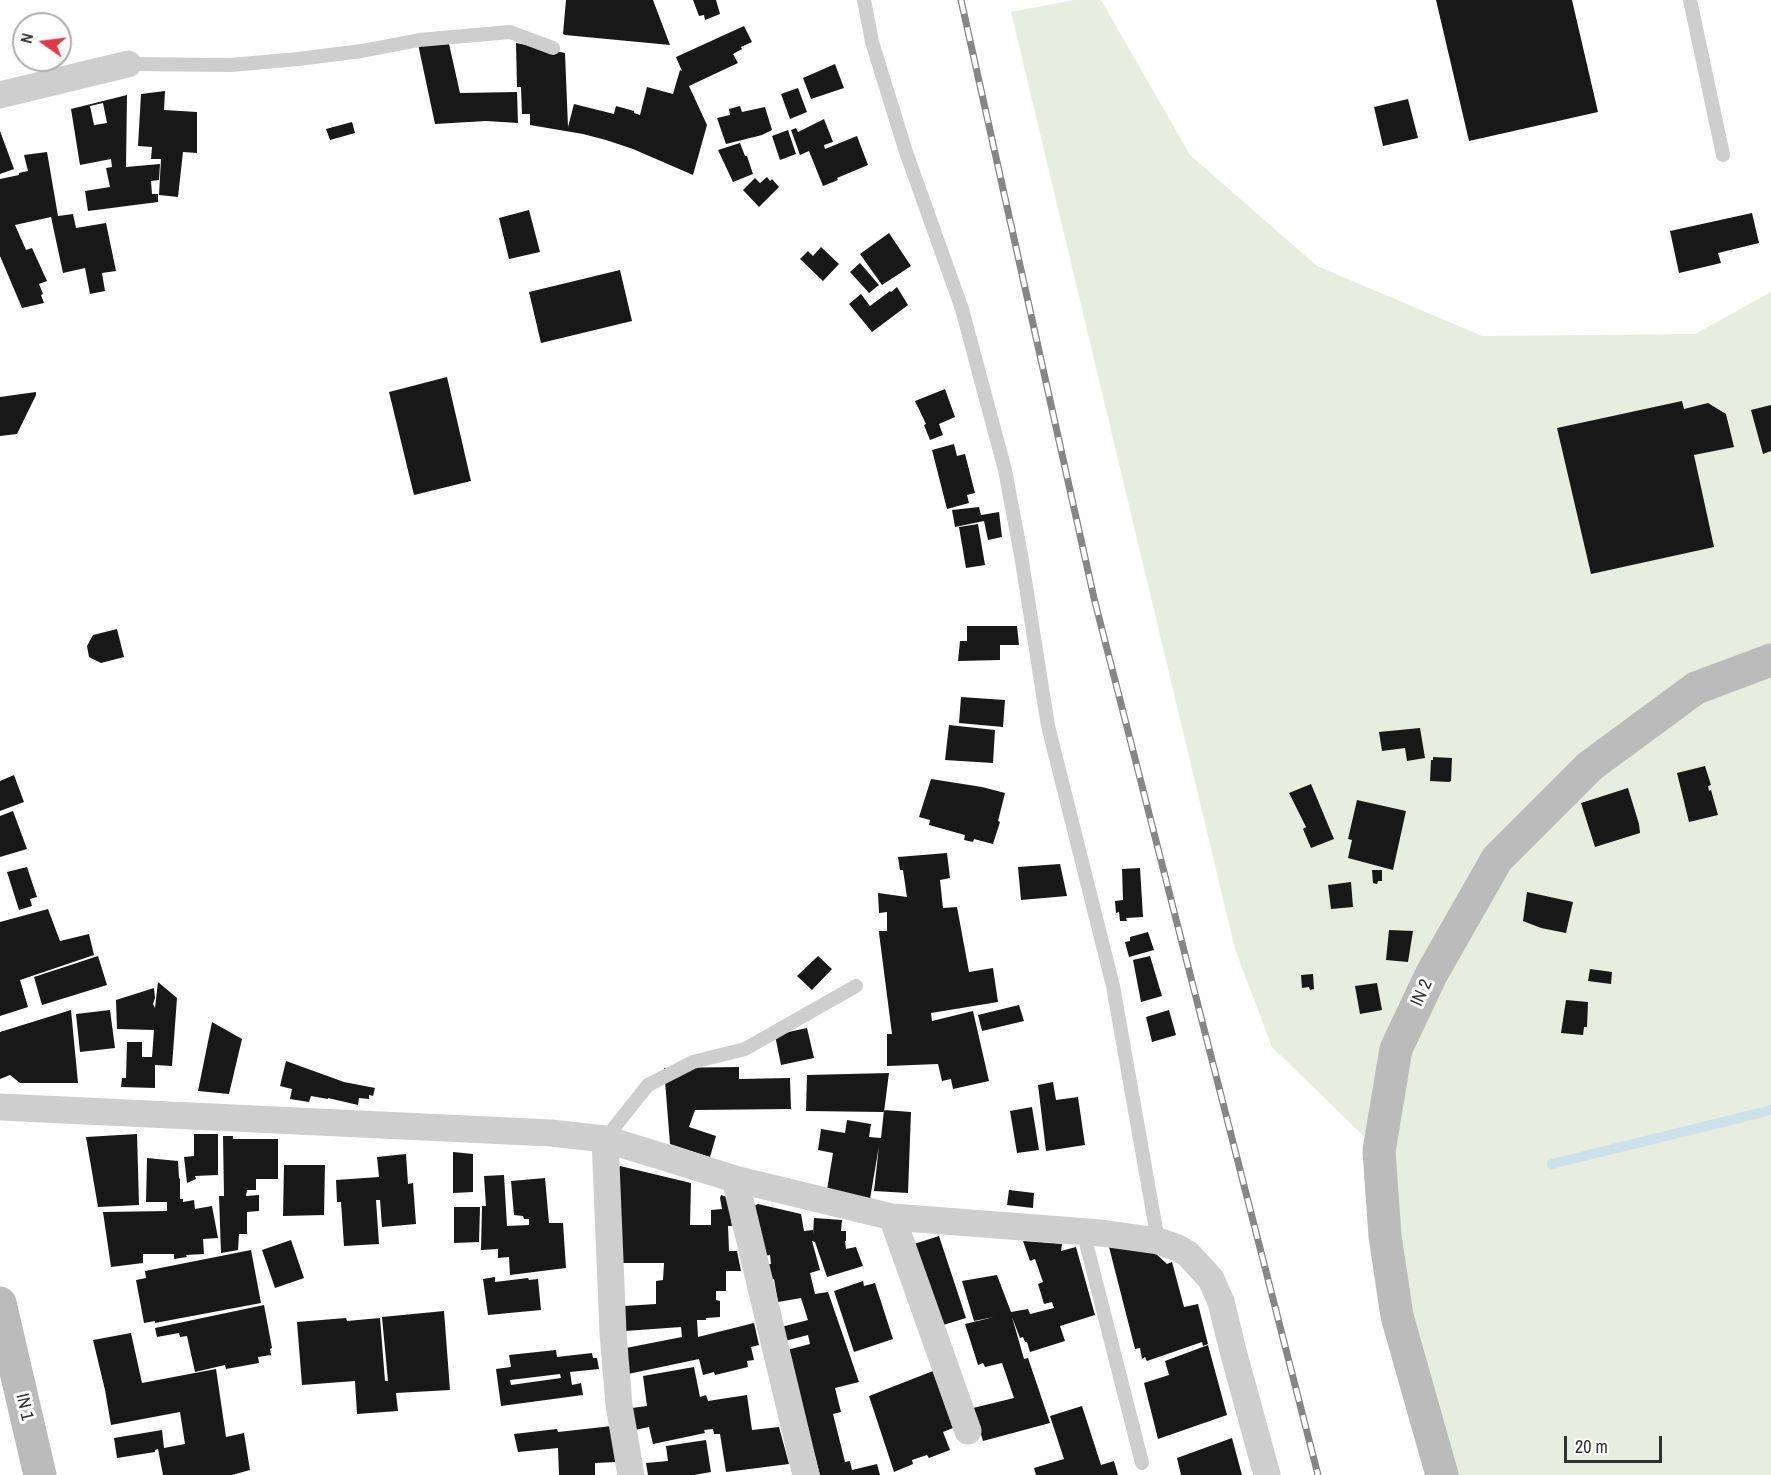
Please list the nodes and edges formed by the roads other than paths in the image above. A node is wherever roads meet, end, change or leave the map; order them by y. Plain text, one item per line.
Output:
1 (864, 0) edge
2 (1690, 0) edge
3 (553, 48) dead end
4 (128, 64) joint
5 (0, 95) edge
6 (1723, 155) dead end
7 (1771, 660) edge
8 (856, 986) dead end
9 (0, 1107) edge
10 (605, 1139) junction
11 (735, 1179) junction
12 (892, 1217) junction
13 (1083, 1231) junction
14 (1158, 1241) junction
15 (0, 1303) edge
16 (968, 1431) dead end
17 (1142, 1463) dead end
18 (40, 1475) edge
19 (631, 1475) edge
20 (806, 1475) edge
21 (1267, 1475) edge
22 (1442, 1475) edge

1 - 14 lane
2 - 6 lane
3 - 4 lane
4 - 5 street
7 - 22 street, IN 2
8 - 10 lane
9 - 10 street
10 - 11 street
10 - 19 street
11 - 12 street
11 - 20 street
12 - 13 street
12 - 16 street
13 - 14 street
13 - 17 lane
14 - 21 street
15 - 18 street, IN 1

